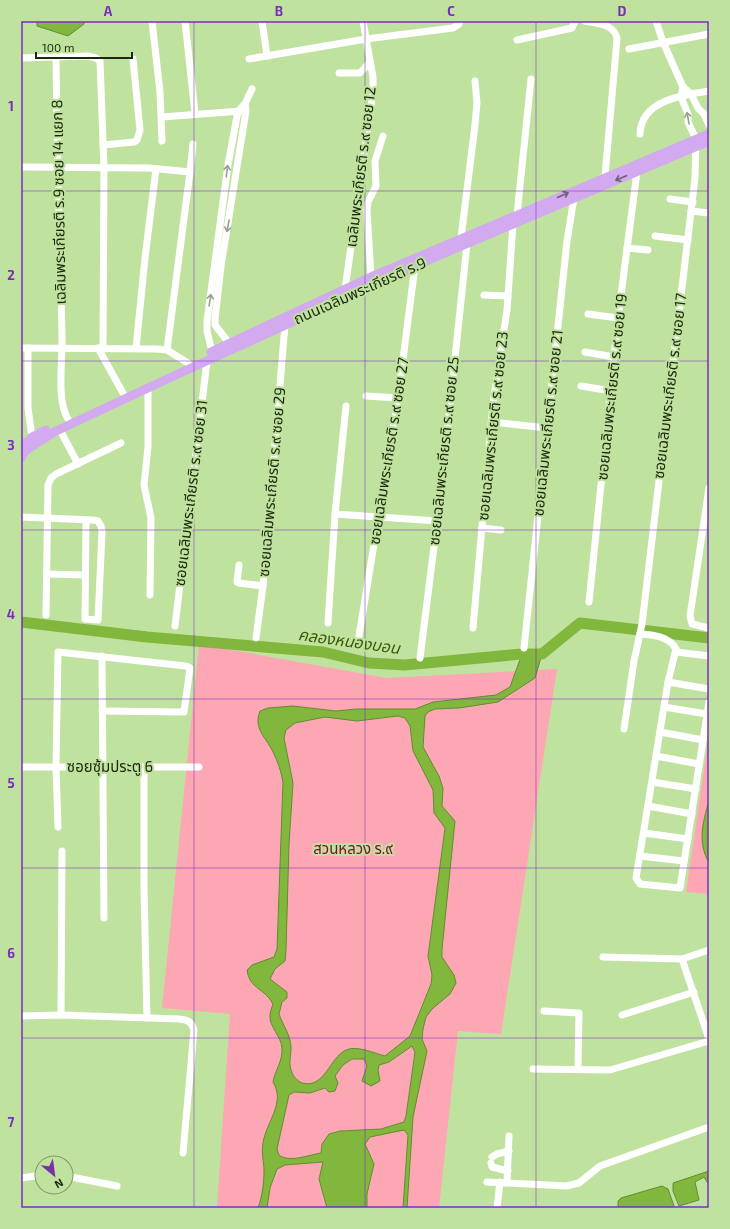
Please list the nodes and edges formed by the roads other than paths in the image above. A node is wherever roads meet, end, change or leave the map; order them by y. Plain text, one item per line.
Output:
1 (152, 21) edge
2 (185, 21) edge
3 (262, 21) edge
4 (363, 21) edge
5 (460, 21) edge
6 (575, 21) edge
7 (585, 21) edge
8 (656, 21) edge
9 (709, 34) edge
10 (366, 39) junction
11 (517, 40) dead end
12 (663, 42) junction
13 (629, 49) dead end
14 (267, 56) junction
15 (56, 57) junction
16 (21, 58) edge
17 (133, 59) dead end
18 (249, 59) dead end
19 (370, 62) junction
20 (339, 73) dead end
21 (531, 79) dead end
22 (475, 81) dead end
23 (683, 87) junction
24 (252, 89) dead end
25 (709, 91) edge
26 (691, 94) junction
27 (681, 97) junction
28 (243, 109) junction
29 (195, 113) junction
30 (162, 117) junction
31 (709, 124) edge
32 (640, 134) dead end
33 (709, 134) edge
34 (383, 136) dead end
35 (162, 141) dead end
36 (709, 141) edge
37 (696, 143) junction
38 (193, 144) dead end
39 (103, 145) junction
40 (230, 154) junction
41 (238, 154) junction
42 (21, 167) edge
43 (57, 167) junction
44 (104, 168) junction
45 (156, 169) junction
46 (190, 172) junction
47 (637, 172) junction
48 (605, 176) junction
49 (574, 198) junction
50 (670, 199) dead end
51 (692, 202) junction
52 (691, 211) junction
53 (709, 213) edge
54 (517, 215) junction
55 (513, 224) junction
56 (655, 236) dead end
57 (688, 240) junction
58 (464, 241) junction
59 (627, 248) junction
60 (648, 250) dead end
61 (218, 266) junction
62 (416, 266) junction
63 (371, 277) junction
64 (345, 289) junction
65 (484, 295) dead end
66 (508, 296) junction
67 (588, 314) dead end
68 (618, 318) junction
69 (215, 325) junction
70 (285, 325) junction
71 (207, 326) junction
72 (230, 343) junction
73 (25, 348) edge
74 (63, 348) junction
75 (101, 348) junction
76 (136, 348) junction
77 (167, 350) junction
78 (212, 352) junction
79 (585, 352) dead end
80 (614, 357) junction
81 (207, 361) junction
82 (188, 363) junction
83 (581, 386) dead end
84 (148, 388) junction
85 (611, 391) junction
86 (123, 393) junction
87 (366, 396) dead end
88 (398, 398) junction
89 (346, 406) dead end
90 (68, 419) junction
91 (21, 422) edge
92 (30, 422) junction
93 (492, 422) junction
94 (547, 428) junction
95 (60, 430) junction
96 (32, 437) junction
97 (121, 443) dead end
98 (21, 447) edge
99 (21, 458) edge
100 (78, 464) junction
101 (709, 488) edge
102 (335, 514) junction
103 (21, 517) edge
104 (378, 517) junction
105 (48, 518) junction
106 (86, 520) junction
107 (437, 521) junction
108 (482, 528) junction
109 (501, 530) dead end
110 (238, 565) dead end
111 (47, 574) junction
112 (85, 575) junction
113 (263, 586) junction
114 (150, 595) dead end
115 (589, 602) dead end
116 (46, 615) dead end
117 (328, 623) dead end
118 (175, 626) dead end
119 (473, 628) dead end
120 (709, 628) edge
121 (640, 633) junction
122 (359, 636) dead end
123 (256, 638) dead end
124 (524, 648) dead end
125 (676, 652) junction
126 (102, 656) junction
127 (709, 656) edge
128 (420, 658) dead end
129 (668, 682) junction
130 (709, 689) edge
131 (709, 702) edge
132 (664, 707) junction
133 (102, 711) junction
134 (707, 714) junction
135 (624, 729) dead end
136 (660, 732) junction
137 (703, 740) junction
138 (656, 756) junction
139 (699, 764) junction
140 (21, 767) edge
141 (56, 767) junction
142 (101, 767) junction
143 (144, 767) junction
144 (199, 767) dead end
145 (652, 782) junction
146 (696, 789) junction
147 (648, 806) junction
148 (692, 814) junction
149 (58, 827) dead end
150 (644, 833) junction
151 (688, 839) junction
152 (62, 850) dead end
153 (640, 856) junction
154 (684, 862) junction
155 (104, 918) dead end
156 (709, 950) edge
157 (603, 956) dead end
158 (682, 959) junction
159 (694, 992) junction
160 (544, 1011) dead end
161 (61, 1015) junction
162 (622, 1015) dead end
163 (21, 1016) edge
164 (147, 1018) junction
165 (709, 1040) edge
166 (533, 1069) dead end
167 (578, 1069) junction
168 (709, 1127) edge
169 (510, 1136) dead end
170 (509, 1151) junction
171 (182, 1154) dead end
172 (508, 1171) junction
173 (34, 1176) edge
174 (21, 1178) edge
175 (74, 1178) edge
176 (487, 1182) dead end
177 (504, 1183) junction
178 (117, 1186) dead end
179 (497, 1208) edge

1 - 30 street
2 - 29 street
3 - 14 street
4 - 10 street, เฉลิมพระเกียรติ ร.๙ ซอย 12
5 - 10 street
6 - 11 street
7 - 48 street
8 - 12 street
9 - 12 street
10 - 14 street
10 - 19 street, เฉลิมพระเกียรติ ร.๙ ซอย 12
12 - 13 street
12 - 23 street
14 - 18 street
15 - 16 street
15 - 39 street
15 - 43 street, เฉลิมพระเกียรติ ร.9 ซอย 14 แยก 8
17 - 39 street
19 - 20 street
19 - 64 street, เฉลิมพระเกียรติ ร.๙ ซอย 12
21 - 54 street
22 - 58 street, ซอยเฉลิมพระเกียรติ ร.๙ ซอย 25
23 - 26 street
23 - 27 street
24 - 28 street
25 - 26 street
26 - 27 street
26 - 31 street
27 - 32 street
37 -> 27 street
28 - 29 street
28 - 40 street
28 - 41 street
29 - 30 street
30 - 35 street
33 - 37 main road, ถนนเฉลิมพระเกียรติ ร.9
34 - 63 street
36 - 37 main road, ถนนเฉลิมพระเกียรติ ร.9
37 - 47 main road, ถนนเฉลิมพระเกียรติ ร.9
37 - 48 main road, ถนนเฉลิมพระเกียรติ ร.9
37 - 51 street, ซอยเฉลิมพระเกียรติ ร.๙ ซอย 17
38 - 46 street
39 - 44 street
40 - 41 street
61 -> 40 street
41 -> 61 street
42 - 43 street
43 - 44 street
43 - 74 street, เฉลิมพระเกียรติ ร.9 ซอย 14 แยก 8
44 - 45 street
44 - 75 street
45 - 46 street
45 - 76 street
46 - 77 street
47 -> 49 main road, ถนนเฉลิมพระเกียรติ ร.9
47 - 59 street, ซอยเฉลิมพระเกียรติ ร.๙ ซอย 19
54 -> 48 main road, ถนนเฉลิมพระเกียรติ ร.9
49 - 55 main road, ถนนเฉลิมพระเกียรติ ร.9
49 - 94 street, ซอยเฉลิมพระเกียรติ ร.๙ ซอย 21
50 - 51 street
51 - 52 street, ซอยเฉลิมพระเกียรติ ร.๙ ซอย 17
52 - 53 street
52 - 57 street, ซอยเฉลิมพระเกียรติ ร.๙ ซอย 17
54 - 58 main road, ถนนเฉลิมพระเกียรติ ร.9
55 - 58 main road, ถนนเฉลิมพระเกียรติ ร.9
55 - 66 street, ซอยเฉลิมพระเกียรติ ร.๙ ซอย 23
56 - 57 street
57 - 121 street, ซอยเฉลิมพระเกียรติ ร.๙ ซอย 17
58 - 62 main road, ถนนเฉลิมพระเกียรติ ร.9
58 - 63 main road, ถนนเฉลิมพระเกียรติ ร.9
58 - 107 street, ซอยเฉลิมพระเกียรติ ร.๙ ซอย 25
59 - 60 street
59 - 68 street, ซอยเฉลิมพระเกียรติ ร.๙ ซอย 19
61 - 69 street
71 -> 61 street
62 - 70 main road, ถนนเฉลิมพระเกียรติ ร.9
62 - 88 street, ซอยเฉลิมพระเกียรติ ร.๙ ซอย 27
63 - 64 main road, ถนนเฉลิมพระเกียรติ ร.9
64 - 72 main road, ถนนเฉลิมพระเกียรติ ร.9
65 - 66 street
66 - 93 street, ซอยเฉลิมพระเกียรติ ร.๙ ซอย 23
67 - 68 street
68 - 80 street, ซอยเฉลิมพระเกียรติ ร.๙ ซอย 19
69 - 71 street
69 - 72 street
70 - 81 main road, ถนนเฉลิมพระเกียรติ ร.9
70 - 113 street, ซอยเฉลิมพระเกียรติ ร.๙ ซอย 29
71 - 78 street
72 - 78 main road, ถนนเฉลิมพระเกียรติ ร.9
73 - 74 street
73 - 92 street
74 - 75 street
74 - 90 street, เฉลิมพระเกียรติ ร.9 ซอย 14 แยก 8
75 - 76 street
75 - 86 street
76 - 77 street
77 - 82 street
78 - 82 main road, ถนนเฉลิมพระเกียรติ ร.9
79 - 80 street
80 - 85 street, ซอยเฉลิมพระเกียรติ ร.๙ ซอย 19
81 - 84 main road, ถนนเฉลิมพระเกียรติ ร.9
81 - 118 street, ซอยเฉลิมพระเกียรติ ร.๙ ซอย 31
82 - 86 main road, ถนนเฉลิมพระเกียรติ ร.9
83 - 85 street
84 - 95 main road, ถนนเฉลิมพระเกียรติ ร.9
84 - 114 street
85 - 115 street, ซอยเฉลิมพระเกียรติ ร.๙ ซอย 19
86 - 90 main road, ถนนเฉลิมพระเกียรติ ร.9
87 - 88 street
88 - 104 street, ซอยเฉลิมพระเกียรติ ร.๙ ซอย 27
89 - 102 street
90 - 96 main road, ถนนเฉลิมพระเกียรติ ร.9
91 - 92 street
92 - 96 street
93 - 94 street
93 - 108 street, ซอยเฉลิมพระเกียรติ ร.๙ ซอย 23
94 - 124 street, ซอยเฉลิมพระเกียรติ ร.๙ ซอย 21
95 - 99 main road, ถนนเฉลิมพระเกียรติ ร.9
95 - 100 street
96 - 98 main road, ถนนเฉลิมพระเกียรติ ร.9
97 - 100 street
100 - 105 street
101 - 120 street
102 - 104 street
102 - 117 street
103 - 105 street
104 - 107 street
104 - 122 street, ซอยเฉลิมพระเกียรติ ร.๙ ซอย 27
105 - 106 street
105 - 111 street
106 - 112 street
106 - 112 street
107 - 128 street, ซอยเฉลิมพระเกียรติ ร.๙ ซอย 25
108 - 109 street
108 - 119 street, ซอยเฉลิมพระเกียรติ ร.๙ ซอย 23
110 - 113 street
111 - 112 street
111 - 116 street
113 - 123 street, ซอยเฉลิมพระเกียรติ ร.๙ ซอย 29
121 - 125 street
121 - 135 street, ซอยเฉลิมพระเกียรติ ร.๙ ซอย 17
125 - 127 street
125 - 129 street
126 - 133 street
126 - 133 street
126 - 141 street
129 - 130 street
129 - 132 street
131 - 134 street
132 - 134 street
132 - 136 street
133 - 142 street
134 - 137 street
136 - 137 street
136 - 138 street
137 - 139 street
138 - 139 street
138 - 145 street
139 - 146 street
140 - 141 street, ซอยซุ้มประตู 6
141 - 142 street, ซอยซุ้มประตู 6
141 - 149 street
142 - 143 street, ซอยซุ้มประตู 6
142 - 155 street
143 - 144 street, ซอยซุ้มประตู 6
143 - 164 street
145 - 146 street
145 - 147 street
146 - 148 street
147 - 148 street
147 - 150 street
148 - 151 street
150 - 151 street
150 - 153 street
151 - 154 street
152 - 161 street
153 - 154 street
153 - 154 street
156 - 158 street
157 - 158 street
158 - 159 street
159 - 162 street
159 - 165 street
160 - 167 street
161 - 163 street
161 - 164 street
164 - 171 street
165 - 167 street
166 - 167 street
168 - 177 street
169 - 170 street
170 - 172 street
170 - 172 street
172 - 177 street
173 - 174 street
175 - 178 street
176 - 177 street
177 - 179 street

